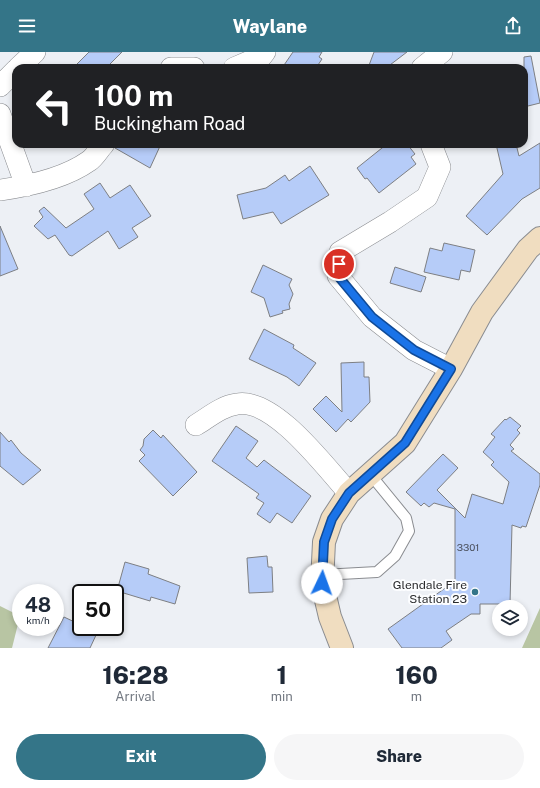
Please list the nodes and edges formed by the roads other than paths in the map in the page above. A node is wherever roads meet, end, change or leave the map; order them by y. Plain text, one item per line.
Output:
1 (35, 52) edge
2 (265, 52) edge
3 (442, 52) edge
4 (22, 64) edge
5 (243, 64) edge
6 (427, 64) edge
7 (12, 74) edge
8 (0, 86) edge
9 (0, 114) edge
10 (12, 147) edge
11 (12, 148) edge
12 (100, 148) edge
13 (433, 148) edge
14 (26, 186) junction
15 (0, 190) edge
16 (540, 238) edge
17 (451, 369) junction
18 (196, 425) dead end
19 (370, 474) junction
20 (349, 493) junction
21 (322, 576) junction
22 (342, 648) edge

1 - 4 street
2 - 5 street
3 - 6 street
7 - 8 street
9 - 10 street
11 - 14 street
12 - 14 street
13 - 17 street
14 - 15 street
16 - 17 main road
17 - 19 main road
18 - 20 street
19 - 20 main road
19 - 21 lane
20 - 21 main road
21 - 22 main road

